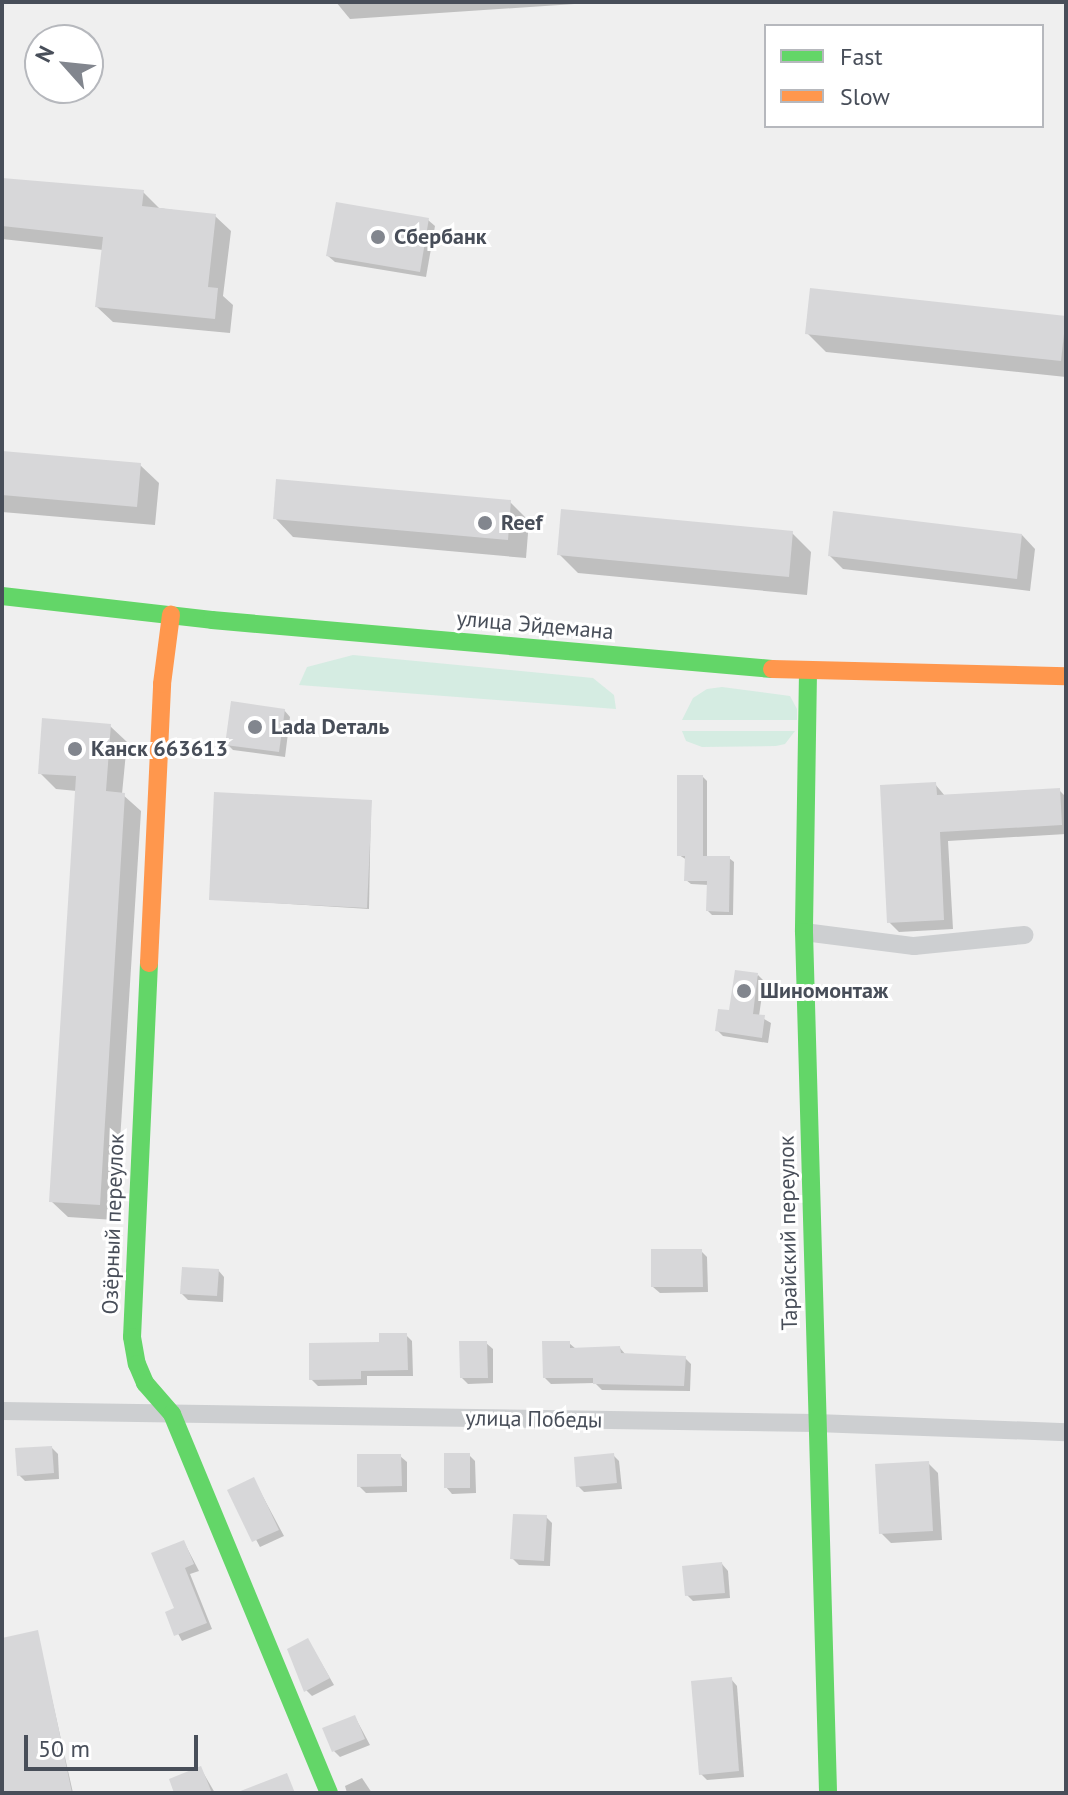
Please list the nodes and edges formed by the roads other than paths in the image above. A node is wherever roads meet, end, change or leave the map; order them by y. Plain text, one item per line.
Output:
1 (2, 596) edge
2 (171, 615) junction
3 (808, 672) junction
4 (1066, 676) edge
5 (804, 932) junction
6 (1024, 935) dead end
7 (2, 1411) edge
8 (172, 1414) junction
9 (816, 1423) junction
10 (1066, 1432) edge
11 (329, 1793) edge
12 (828, 1793) edge

1 - 2 street, улица Эйдемана
2 - 3 street, улица Эйдемана
2 - 8 street, Озёрный переулок
3 - 4 street, улица Эйдемана
3 - 5 street, Тарайский переулок
5 - 6 street
5 - 9 street, Тарайский переулок
7 - 8 street, улица Победы
8 - 9 street, улица Победы
8 - 11 street, Озёрный переулок
9 - 10 street, улица Победы
9 - 12 street, Тарайский переулок

